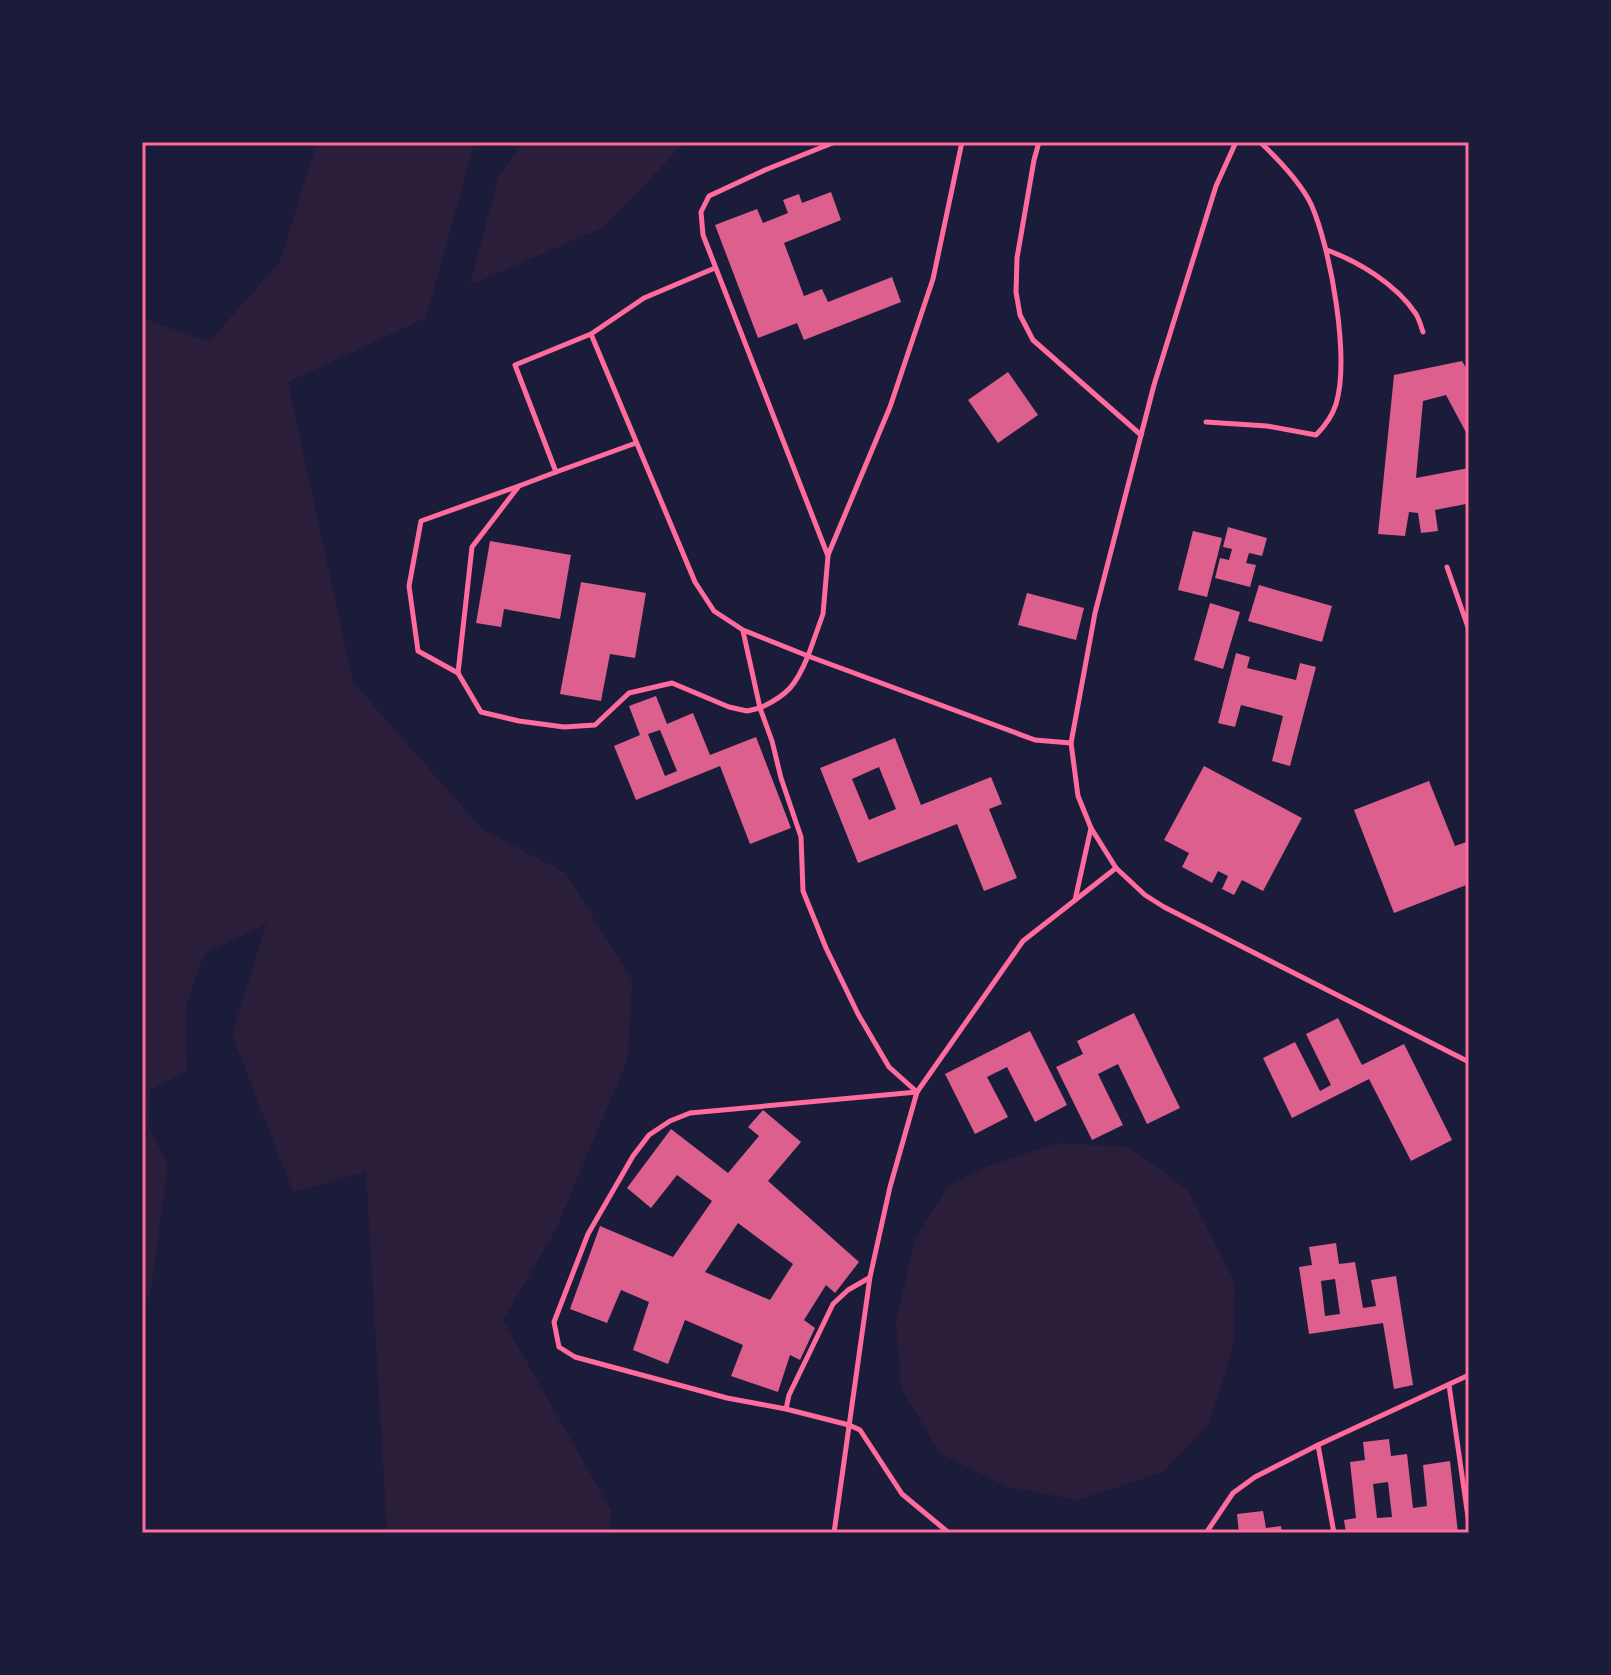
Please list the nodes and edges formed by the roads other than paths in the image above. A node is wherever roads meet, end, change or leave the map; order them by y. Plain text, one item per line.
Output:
1 (835, 142) edge
2 (962, 142) edge
3 (1039, 142) edge
4 (1236, 142) edge
5 (1260, 142) edge
6 (1326, 250) junction
7 (715, 268) junction
8 (1423, 332) dead end
9 (591, 334) junction
10 (1206, 422) dead end
11 (1141, 435) junction
12 (636, 443) junction
13 (556, 472) junction
14 (519, 486) junction
15 (828, 556) junction
16 (1447, 567) dead end
17 (743, 630) junction
18 (1469, 630) edge
19 (808, 656) junction
20 (458, 673) junction
21 (760, 708) junction
22 (1071, 743) junction
23 (1091, 828) junction
24 (1116, 868) junction
25 (1074, 901) junction
26 (1469, 1062) edge
27 (917, 1092) junction
28 (870, 1277) junction
29 (1469, 1375) edge
30 (1449, 1385) junction
31 (786, 1409) junction
32 (849, 1425) junction
33 (1318, 1445) junction
34 (1469, 1524) edge
35 (834, 1533) edge
36 (949, 1533) edge
37 (1206, 1533) edge
38 (1334, 1533) edge

1 - 7 lane
2 - 15 lane
3 - 11 lane
4 - 11 lane
5 - 6 lane
6 - 8 lane
6 - 10 lane
7 - 9 lane
7 - 15 lane
9 - 12 lane
9 - 13 lane
11 - 22 lane
12 - 13 lane
12 - 17 lane
13 - 14 lane
14 - 20 lane
14 - 20 lane
15 - 19 lane
16 - 18 lane
17 - 19 lane
17 - 21 lane
19 - 21 lane
19 - 22 lane
20 - 21 lane
21 - 27 lane
22 - 23 lane
23 - 24 lane
23 - 25 lane
24 - 25 lane
24 - 26 lane
25 - 27 lane
27 - 28 lane
27 - 31 lane
28 - 31 lane
28 - 32 lane
29 - 30 lane
30 - 33 lane
30 - 34 lane
31 - 32 lane
32 - 35 lane
32 - 36 lane
33 - 37 lane
33 - 38 lane

